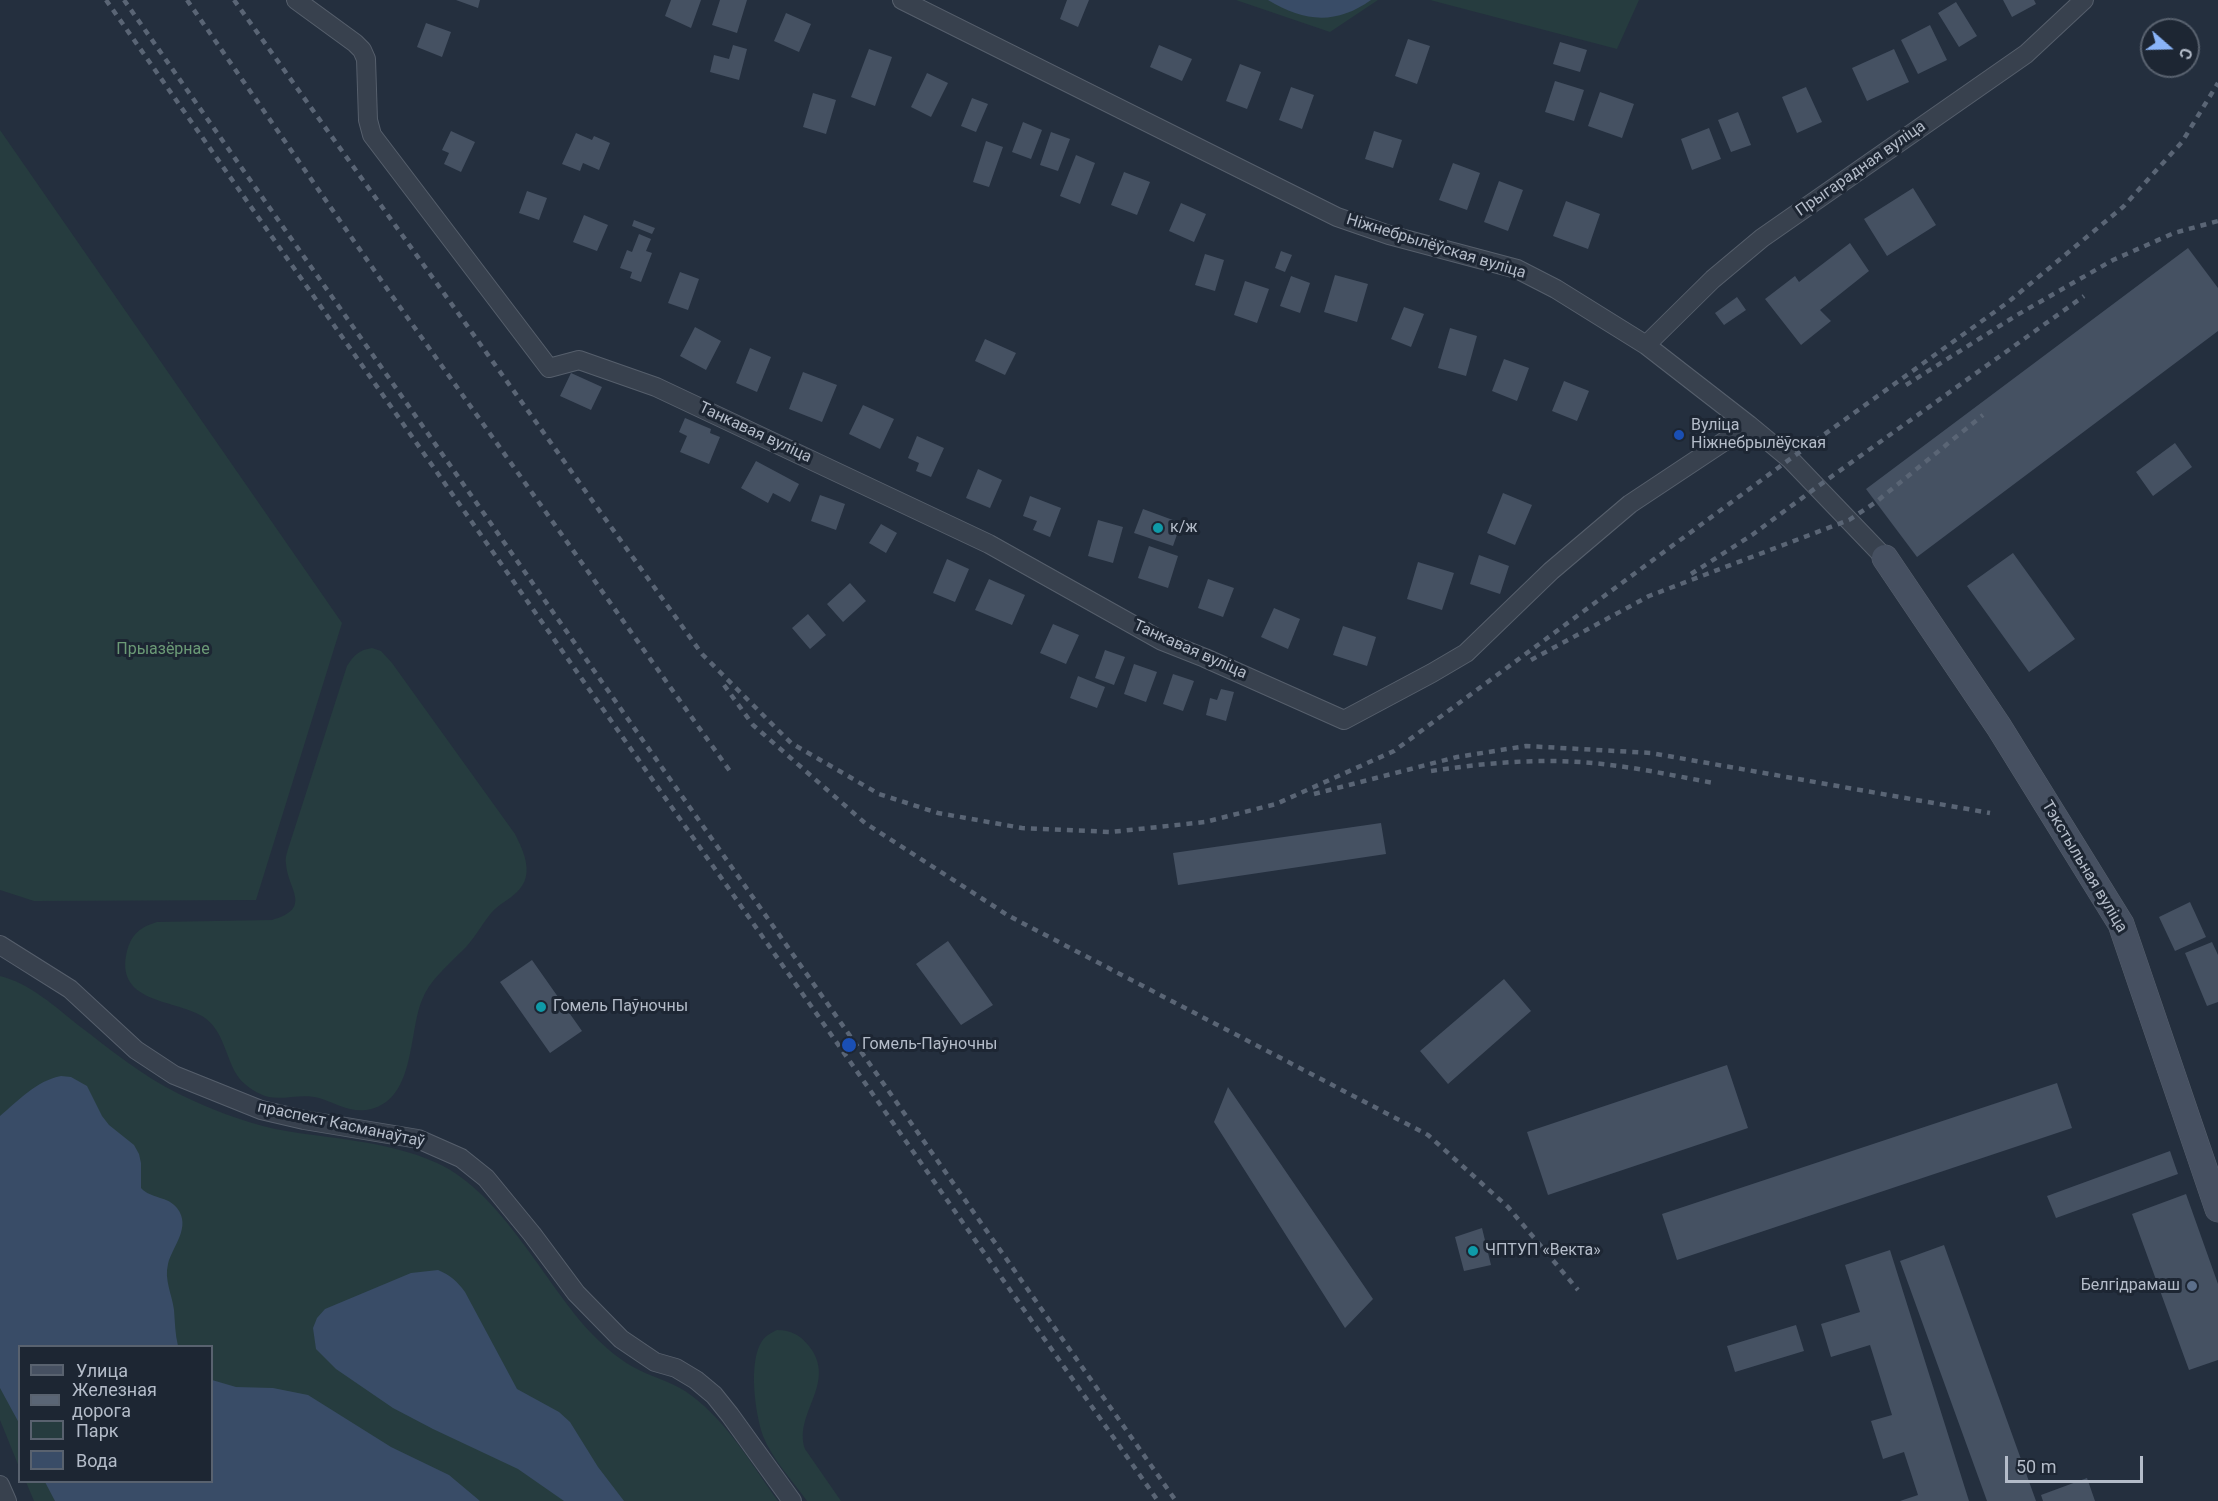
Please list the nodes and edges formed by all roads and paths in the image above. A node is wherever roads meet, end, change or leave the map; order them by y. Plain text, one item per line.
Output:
1 (296, 0) edge
2 (902, 0) edge
3 (2084, 0) edge
4 (1646, 345) junction
5 (1749, 425) junction
6 (1885, 558) joint
7 (0, 945) edge
8 (2218, 1209) edge
9 (0, 1485) edge
10 (8, 1501) edge
11 (792, 1501) edge

1 - 5 street, Танкавая вуліца
2 - 4 street, Ніжнебрылёўская вуліца
3 - 4 street, Прыгарадная вуліца
4 - 5 street, Ніжнебрылёўская вуліца
5 - 6 street, Ніжнебрылёўская вуліца
6 - 8 street, Тэкстыльная вуліца
7 - 11 street, праспект Касманаўтаў
9 - 10 street

